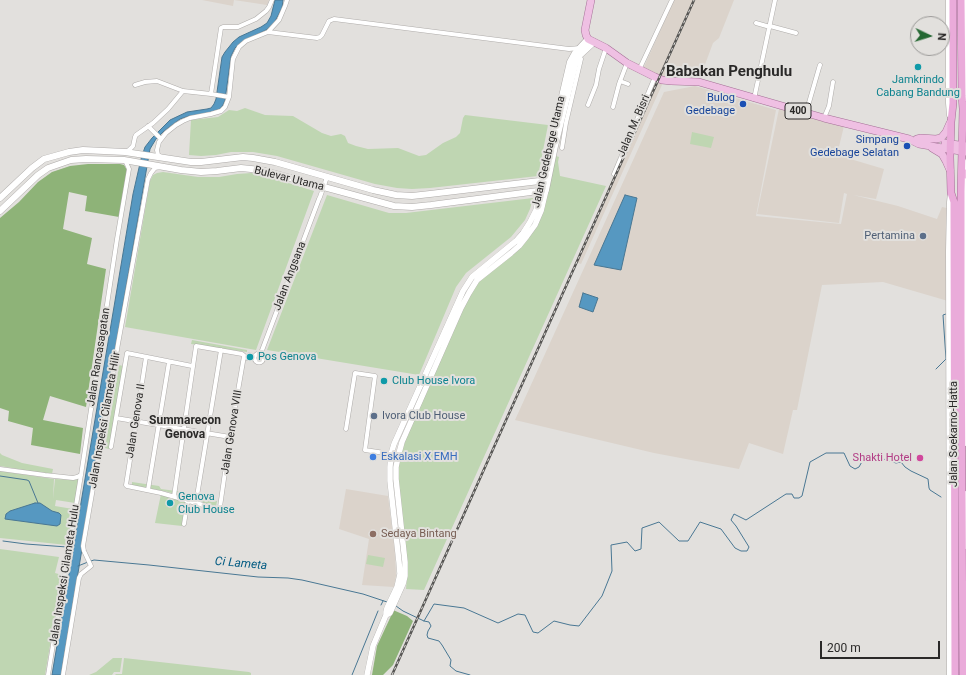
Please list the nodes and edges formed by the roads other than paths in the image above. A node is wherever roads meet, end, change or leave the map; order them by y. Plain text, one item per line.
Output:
1 (272, 0) edge
2 (287, 0) edge
3 (591, 0) edge
4 (672, 0) edge
5 (775, 0) edge
6 (949, 0) edge
7 (953, 0) edge
8 (961, 0) edge
9 (965, 0) edge
10 (756, 23) dead end
11 (770, 26) junction
12 (268, 32) junction
13 (796, 33) dead end
14 (591, 40) junction
15 (580, 48) junction
16 (606, 48) junction
17 (581, 59) dead end
18 (627, 63) junction
19 (820, 65) dead end
20 (640, 70) junction
21 (655, 77) junction
22 (620, 81) junction
23 (833, 82) dead end
24 (573, 83) junction
25 (628, 84) dead end
26 (135, 85) dead end
27 (182, 93) junction
28 (211, 94) junction
29 (227, 96) junction
30 (564, 98) junction
31 (754, 99) junction
32 (588, 106) dead end
33 (613, 107) dead end
34 (963, 109) junction
35 (806, 113) junction
36 (824, 118) junction
37 (950, 122) junction
38 (148, 126) junction
39 (965, 126) edge
40 (160, 138) junction
41 (915, 141) junction
42 (950, 146) junction
43 (562, 148) dead end
44 (964, 151) edge
45 (70, 152) junction
46 (125, 152) junction
47 (162, 158) junction
48 (71, 160) junction
49 (124, 160) junction
50 (217, 160) junction
51 (161, 166) junction
52 (217, 171) junction
53 (951, 173) junction
54 (614, 174) dead end
55 (966, 174) edge
56 (326, 177) junction
57 (545, 180) junction
58 (323, 188) junction
59 (543, 191) junction
60 (951, 193) junction
61 (430, 194) junction
62 (0, 198) edge
63 (431, 205) junction
64 (1, 208) edge
65 (966, 264) edge
66 (962, 279) junction
67 (964, 297) edge
68 (963, 319) edge
69 (951, 321) junction
70 (221, 350) junction
71 (251, 356) junction
72 (146, 357) junction
73 (169, 362) junction
74 (192, 366) junction
75 (950, 386) junction
76 (954, 410) junction
77 (410, 416) junction
78 (116, 418) junction
79 (136, 422) junction
80 (158, 426) junction
81 (346, 429) dead end
82 (183, 430) junction
83 (207, 433) junction
84 (230, 437) junction
85 (966, 443) edge
86 (111, 447) dead end
87 (952, 452) junction
88 (964, 452) edge
89 (391, 454) junction
90 (0, 469) edge
91 (81, 475) junction
92 (148, 490) junction
93 (966, 494) edge
94 (174, 496) junction
95 (188, 500) junction
96 (196, 502) junction
97 (184, 524) dead end
98 (400, 541) junction
99 (966, 546) edge
100 (959, 585) junction
101 (965, 608) edge
102 (955, 643) junction
103 (950, 657) junction
104 (48, 675) edge
105 (63, 675) edge
106 (367, 675) edge
107 (950, 675) edge
108 (955, 675) edge
109 (963, 675) edge

1 - 28 street
2 - 12 street
3 - 14 main road
4 - 20 street
5 - 11 street
6 - 37 main road
7 - 37 highway, Jalan Soekarno-Hatta
8 - 34 highway, Jalan Soekarno-Hatta
9 - 34 main road
10 - 11 street
11 - 13 street
11 - 31 street
12 - 15 street
12 - 29 street
14 - 15 main road, Jalan Gedebage Utama
14 - 16 main road, 400
14 - 24 main road, Jalan Gedebage Utama
15 - 30 main road, Jalan Gedebage Utama
16 - 18 main road, 400
16 - 32 street
17 - 24 street
18 - 20 main road, 400
18 - 22 street
19 - 35 street
20 - 21 main road, 400
21 - 31 main road, 400
21 - 54 street, Jalan M. Bisri
22 - 25 street
22 - 33 street
23 - 36 street
24 - 30 main road, Jalan Gedebage Utama
24 - 43 street
26 - 27 street
27 - 28 street
27 - 38 street
28 - 29 street
29 - 40 street
30 - 57 main road, Jalan Gedebage Utama
31 - 35 main road, 400
34 - 39 highway, Jalan Soekarno-Hatta
35 - 36 main road, 400
36 - 41 main road, 400
37 - 41 main road
37 - 42 highway, Jalan Soekarno-Hatta
38 - 40 street
38 - 46 street
39 - 44 highway, Jalan Soekarno-Hatta
40 - 47 street
41 - 42 main road
41 - 53 main road
42 - 44 main road
42 - 53 highway, Jalan Soekarno-Hatta
44 - 55 main road, Jalan Soekarno-Hatta
44 - 66 highway, Jalan Soekarno-Hatta
45 - 46 main road, Bulevar Utama
45 - 48 main road
45 - 62 main road, Bulevar Utama
46 - 47 main road, Bulevar Utama
47 - 50 main road, Bulevar Utama
48 - 49 main road, Bulevar Utama
48 - 64 main road, Bulevar Utama
49 - 51 main road, Bulevar Utama
49 - 91 street, Jalan Rancasagatan
50 - 52 main road
50 - 56 main road, Bulevar Utama
51 - 52 main road, Bulevar Utama
51 - 105 street, Jalan Inspeksi Cilameta Hilir
52 - 58 main road, Bulevar Utama
53 - 60 highway, Jalan Soekarno-Hatta
55 - 65 main road, Jalan Soekarno-Hatta
56 - 58 street, Jalan Angsana
56 - 61 main road, Bulevar Utama
57 - 59 main road, Jalan Gedebage Utama
57 - 61 main road, Bulevar Utama
58 - 63 main road, Bulevar Utama
58 - 71 street, Jalan Angsana
59 - 63 main road, Bulevar Utama
59 - 77 street, Jalan Gedebage Utama
60 - 69 main road, Jalan Soekarno-Hatta
60 - 69 highway, Jalan Soekarno-Hatta
61 - 63 main road
65 - 66 highway
65 - 67 main road, Jalan Soekarno-Hatta
66 - 67 highway, Jalan Soekarno-Hatta
67 - 68 highway, Jalan Soekarno-Hatta
68 - 85 main road, Jalan Soekarno-Hatta
68 - 88 highway, Jalan Soekarno-Hatta
69 - 75 main road, Jalan Soekarno-Hatta
69 - 76 highway, Jalan Soekarno-Hatta
70 - 71 street
70 - 74 street
70 - 83 street
71 - 84 street, Jalan Genova VIII
72 - 73 street
72 - 78 street
72 - 79 street, Jalan Genova II
73 - 74 street
73 - 80 street
74 - 82 street
75 - 76 highway
75 - 87 main road, Jalan Soekarno-Hatta
76 - 87 highway, Jalan Soekarno-Hatta
77 - 89 street, Jalan Gedebage Utama
77 - 98 street, Jalan Gedebage Utama
78 - 79 street
78 - 86 street
79 - 80 street
79 - 92 street, Jalan Genova II
80 - 82 street
80 - 92 street
81 - 89 street
82 - 83 street
82 - 94 street
83 - 84 street
83 - 96 street
84 - 96 street, Jalan Genova VIII
87 - 88 main road
87 - 100 highway, Jalan Soekarno-Hatta
87 - 103 main road, Jalan Soekarno-Hatta
88 - 100 highway, Jalan Soekarno-Hatta
89 - 98 street, Jalan Gedebage Utama
90 - 91 street
91 - 104 street, Jalan Inspeksi Cilameta Hulu
92 - 94 street
93 - 99 main road, Jalan Soekarno-Hatta
94 - 95 street
95 - 96 street
95 - 97 street
98 - 106 street, Jalan Gedebage Utama
100 - 101 highway, Jalan Soekarno-Hatta
100 - 102 highway, Jalan Soekarno-Hatta
101 - 109 highway, Jalan Soekarno-Hatta
102 - 103 highway
102 - 108 highway, Jalan Soekarno-Hatta
103 - 107 main road, Jalan Soekarno-Hatta

